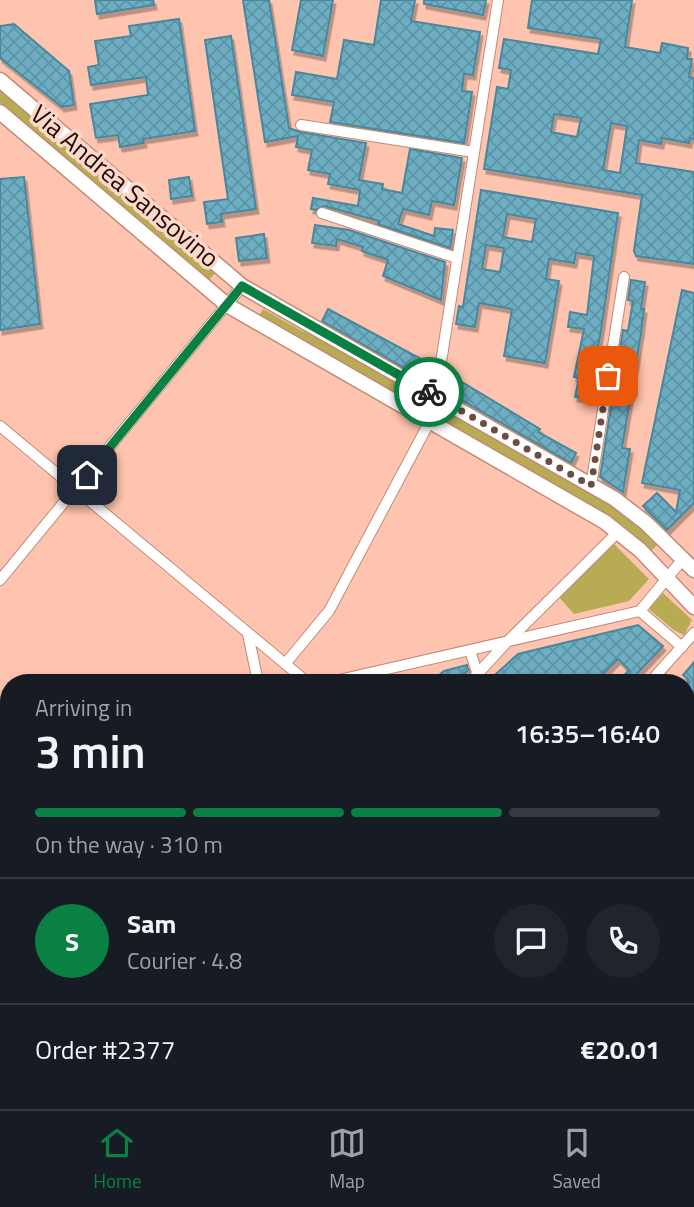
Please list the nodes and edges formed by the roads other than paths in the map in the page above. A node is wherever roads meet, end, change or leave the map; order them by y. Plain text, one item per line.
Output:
1 (498, 0) edge
2 (0, 80) edge
3 (0, 112) edge
4 (301, 125) dead end
5 (474, 152) junction
6 (322, 213) dead end
7 (457, 257) junction
8 (624, 278) dead end
9 (242, 286) junction
10 (227, 305) junction
11 (433, 394) junction
12 (429, 421) junction
13 (0, 426) edge
14 (591, 486) junction
15 (75, 489) junction
16 (618, 532) junction
17 (683, 559) junction
18 (694, 570) edge
19 (667, 578) junction
20 (0, 580) edge
21 (694, 607) edge
22 (640, 611) junction
23 (694, 633) edge
24 (248, 634) junction
25 (506, 643) junction
26 (682, 647) junction
27 (470, 651) junction
28 (285, 664) junction
29 (256, 674) edge
30 (297, 674) edge
31 (366, 674) edge
32 (473, 674) edge
33 (478, 674) edge
34 (657, 674) edge

1 - 5 street
2 - 9 main road, Via Andrea Sansovino
3 - 10 main road, Via Andrea Sansovino
4 - 5 street
5 - 7 street
6 - 7 street
7 - 11 street
8 - 14 street
9 - 10 street
9 - 11 main road, Via Andrea Sansovino
10 - 12 main road, Via Andrea Sansovino
10 - 15 street
11 - 14 main road, Via Andrea Sansovino
12 - 16 main road, Via Andrea Sansovino
12 - 28 street
13 - 15 street
14 - 17 main road, Via Andrea Sansovino
15 - 20 street
15 - 24 street
16 - 19 main road, Via Andrea Sansovino
16 - 25 street
17 - 18 main road, Via Andrea Sansovino
17 - 19 street
19 - 21 main road, Via Andrea Sansovino
19 - 22 street
22 - 25 street
22 - 26 street
23 - 26 street
24 - 28 street
24 - 29 street
25 - 27 street
25 - 33 street
26 - 34 street
27 - 31 street
27 - 32 street
28 - 30 street

